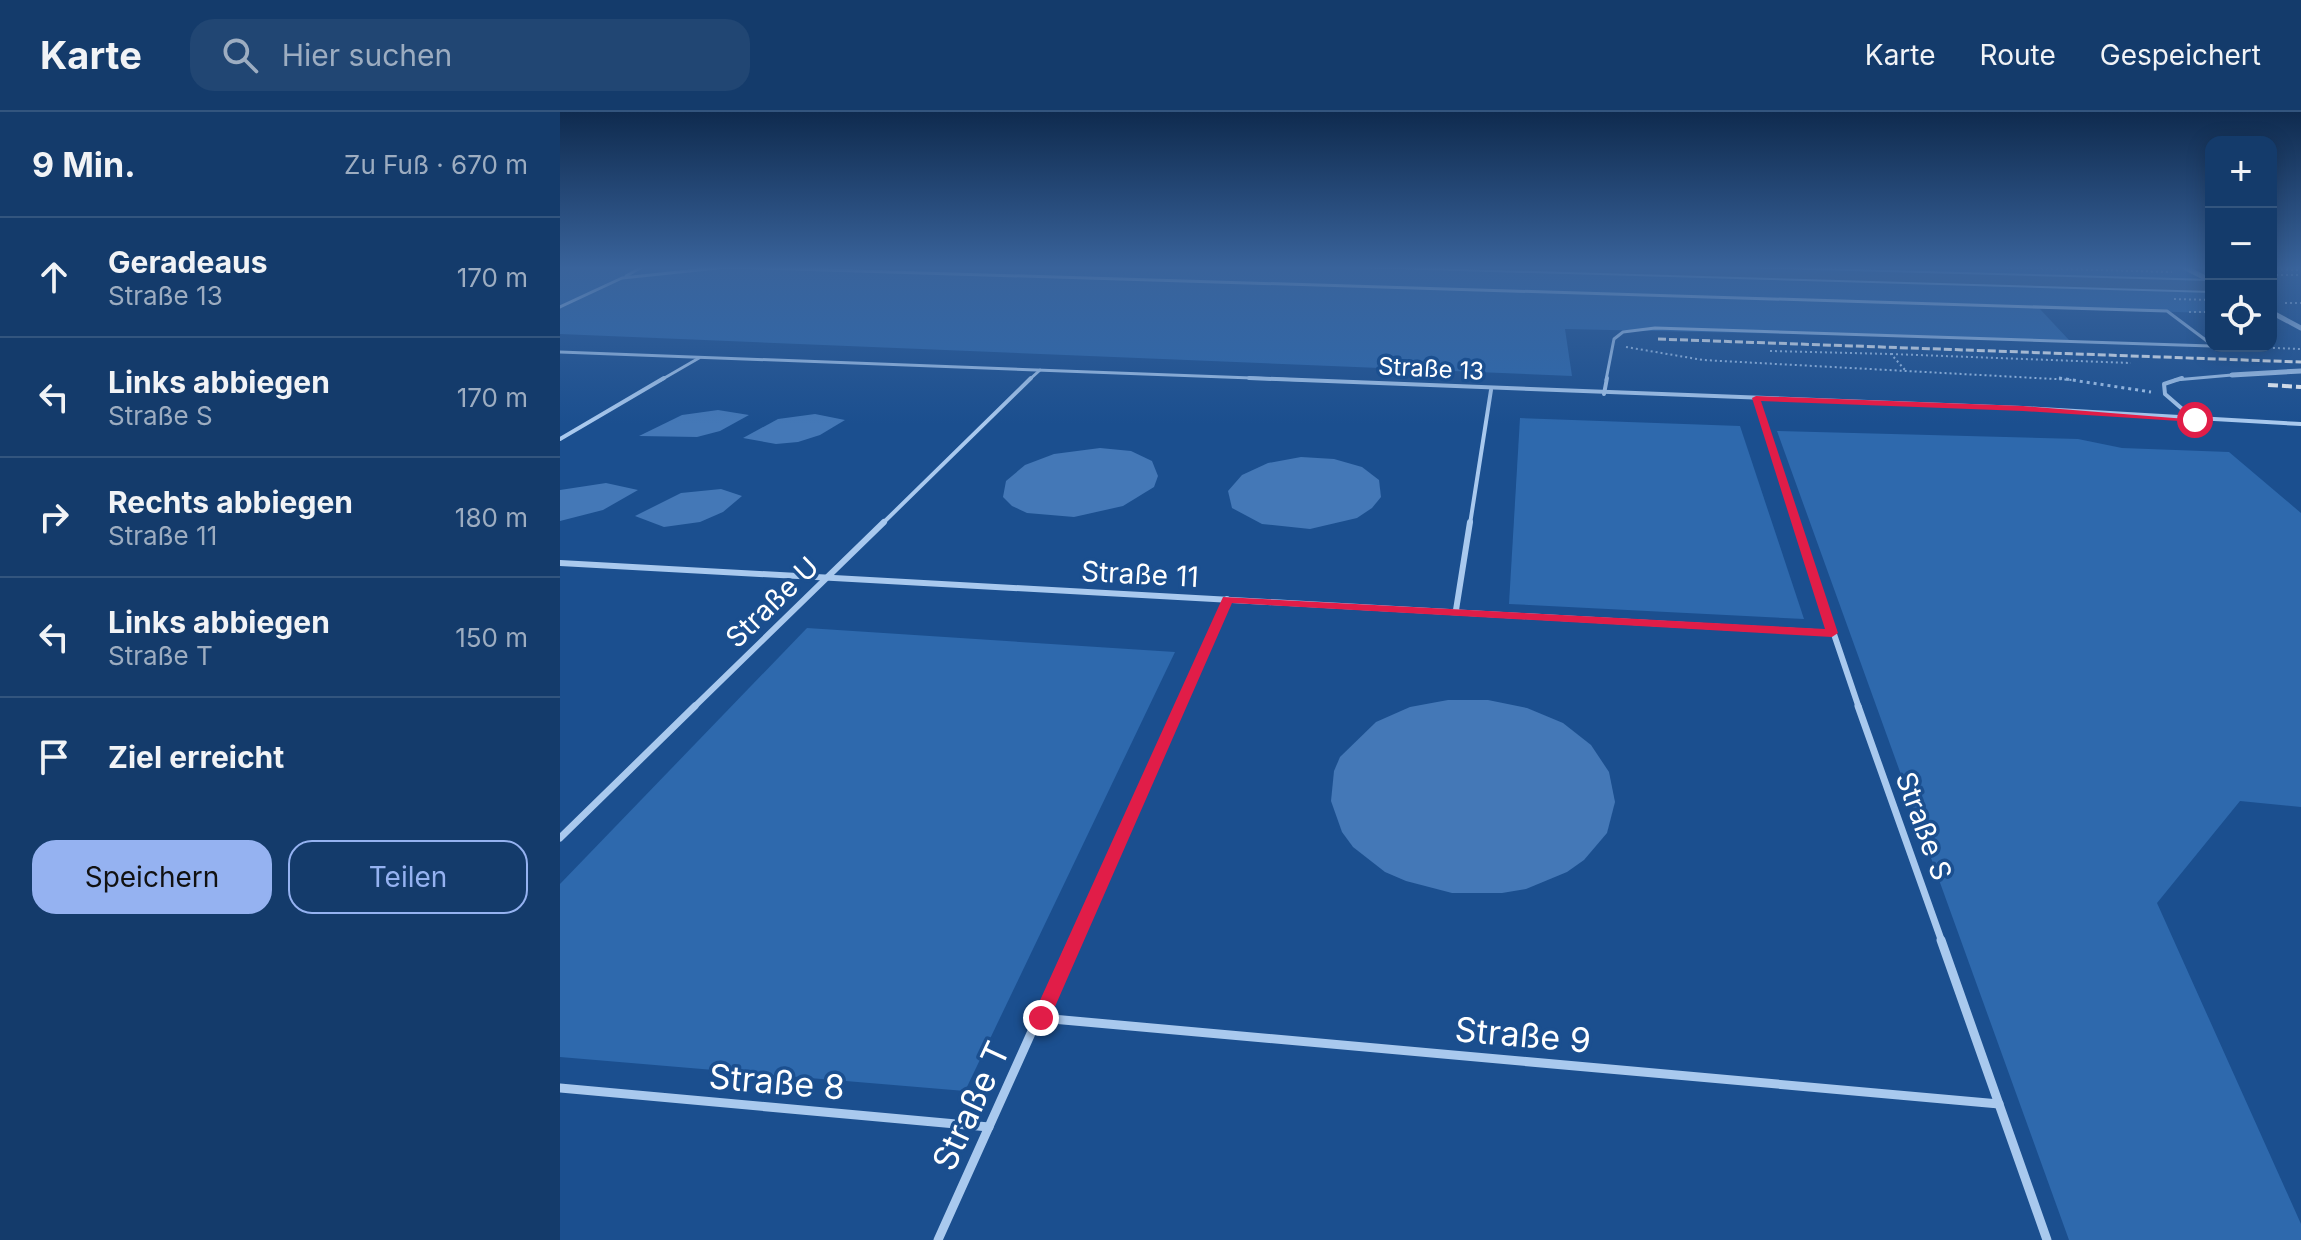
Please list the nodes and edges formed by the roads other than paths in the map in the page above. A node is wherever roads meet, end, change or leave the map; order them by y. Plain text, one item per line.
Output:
1 (2179, 320) edge
2 (2205, 339) edge
3 (2205, 345) edge
4 (560, 352) edge
5 (701, 357) junction
6 (1040, 370) junction
7 (2301, 371) edge
8 (2232, 375) joint
9 (1491, 390) junction
10 (1604, 394) junction
11 (1756, 398) junction
12 (2195, 420) junction
13 (2301, 424) edge
14 (560, 439) edge
15 (560, 563) edge
16 (830, 576) junction
17 (1227, 599) junction
18 (1456, 610) junction
19 (1832, 633) junction
20 (560, 838) edge
21 (1041, 1018) junction
22 (560, 1088) edge
23 (1999, 1104) junction
24 (989, 1127) junction
25 (938, 1240) edge
26 (2047, 1240) edge

1 - 2 lane
3 - 10 lane
4 - 5 lane, Straße 13
5 - 6 lane, Straße 13
5 - 14 lane
6 - 9 lane, Straße 13
6 - 16 lane, Straße U
7 - 8 street
8 - 12 lane
9 - 10 lane, Straße 13
9 - 18 lane
10 - 11 lane, Straße 13
11 - 12 lane, Straße 13
11 - 19 lane, Straße S
12 - 13 lane, Straße 13
15 - 16 lane, Straße 11
16 - 17 lane, Straße 11
16 - 20 lane, Straße U
17 - 18 lane, Straße 11
17 - 21 lane, Straße T
18 - 19 lane, Straße 11
19 - 23 lane, Straße S
21 - 23 lane, Straße 9
21 - 24 lane, Straße T
22 - 24 lane, Straße 8
23 - 26 lane, Straße S
24 - 25 lane, Straße T

